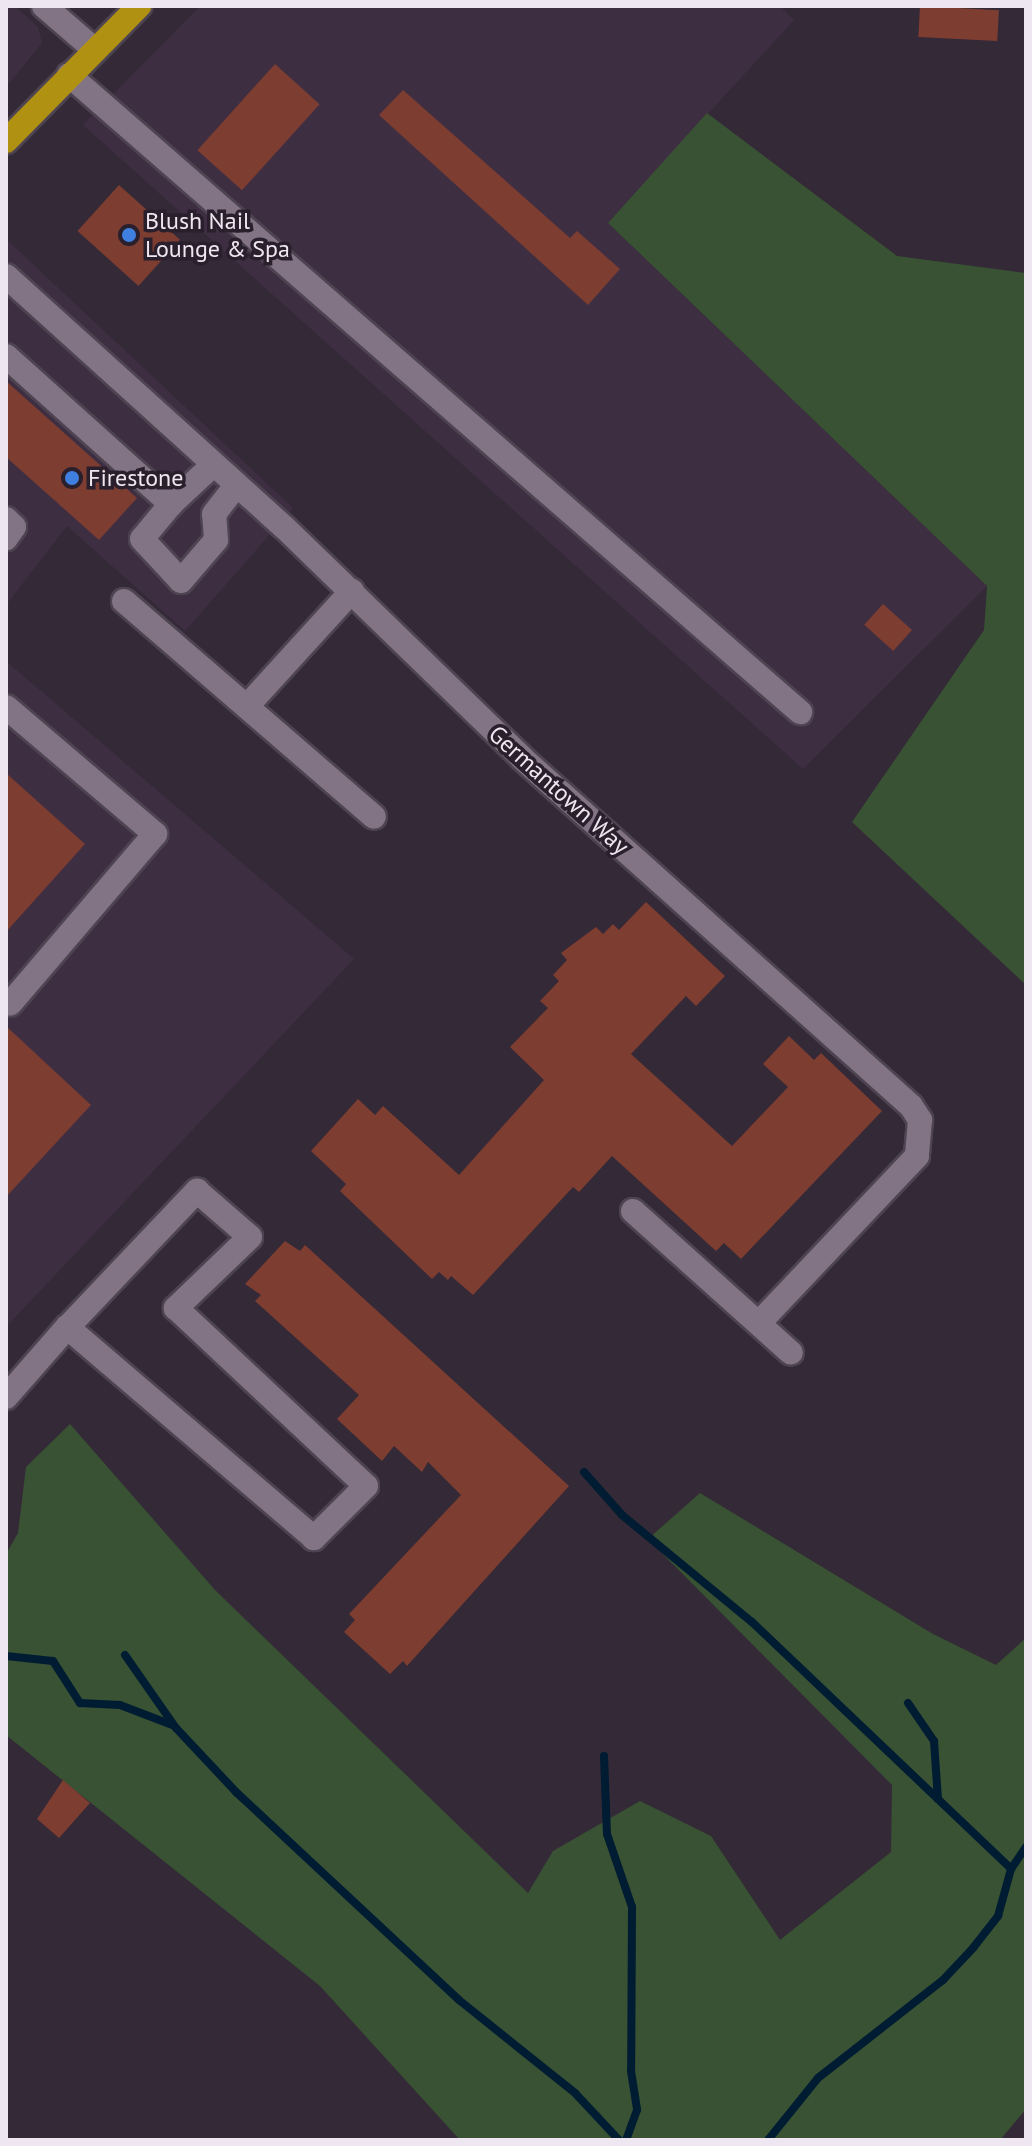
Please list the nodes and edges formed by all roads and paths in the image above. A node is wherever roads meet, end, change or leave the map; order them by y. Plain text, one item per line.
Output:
1 (44, 6) edge
2 (139, 6) edge
3 (95, 50) junction
4 (69, 75) junction
5 (6, 141) edge
6 (7, 280) edge
7 (6, 356) edge
8 (213, 465) junction
9 (235, 487) junction
10 (171, 504) junction
11 (6, 519) edge
12 (6, 538) edge
13 (352, 591) junction
14 (124, 601) dead end
15 (249, 704) junction
16 (6, 707) edge
17 (800, 712) dead end
18 (374, 817) dead end
19 (10, 1004) dead end
20 (633, 1211) dead end
21 (759, 1323) junction
22 (67, 1327) junction
23 (791, 1353) dead end
24 (6, 1397) edge

1 - 3 street
2 - 3 highway
3 - 4 highway
4 - 5 highway
4 - 17 street
6 - 8 street, Germantown Way
7 - 10 street
8 - 9 street, Germantown Way
8 - 10 street
9 - 10 street
9 - 13 street, Germantown Way
11 - 12 street
13 - 15 street
13 - 21 street, Germantown Way
14 - 15 street
15 - 18 street
16 - 19 street
20 - 21 street
21 - 23 street
22 - 22 street
22 - 24 street

